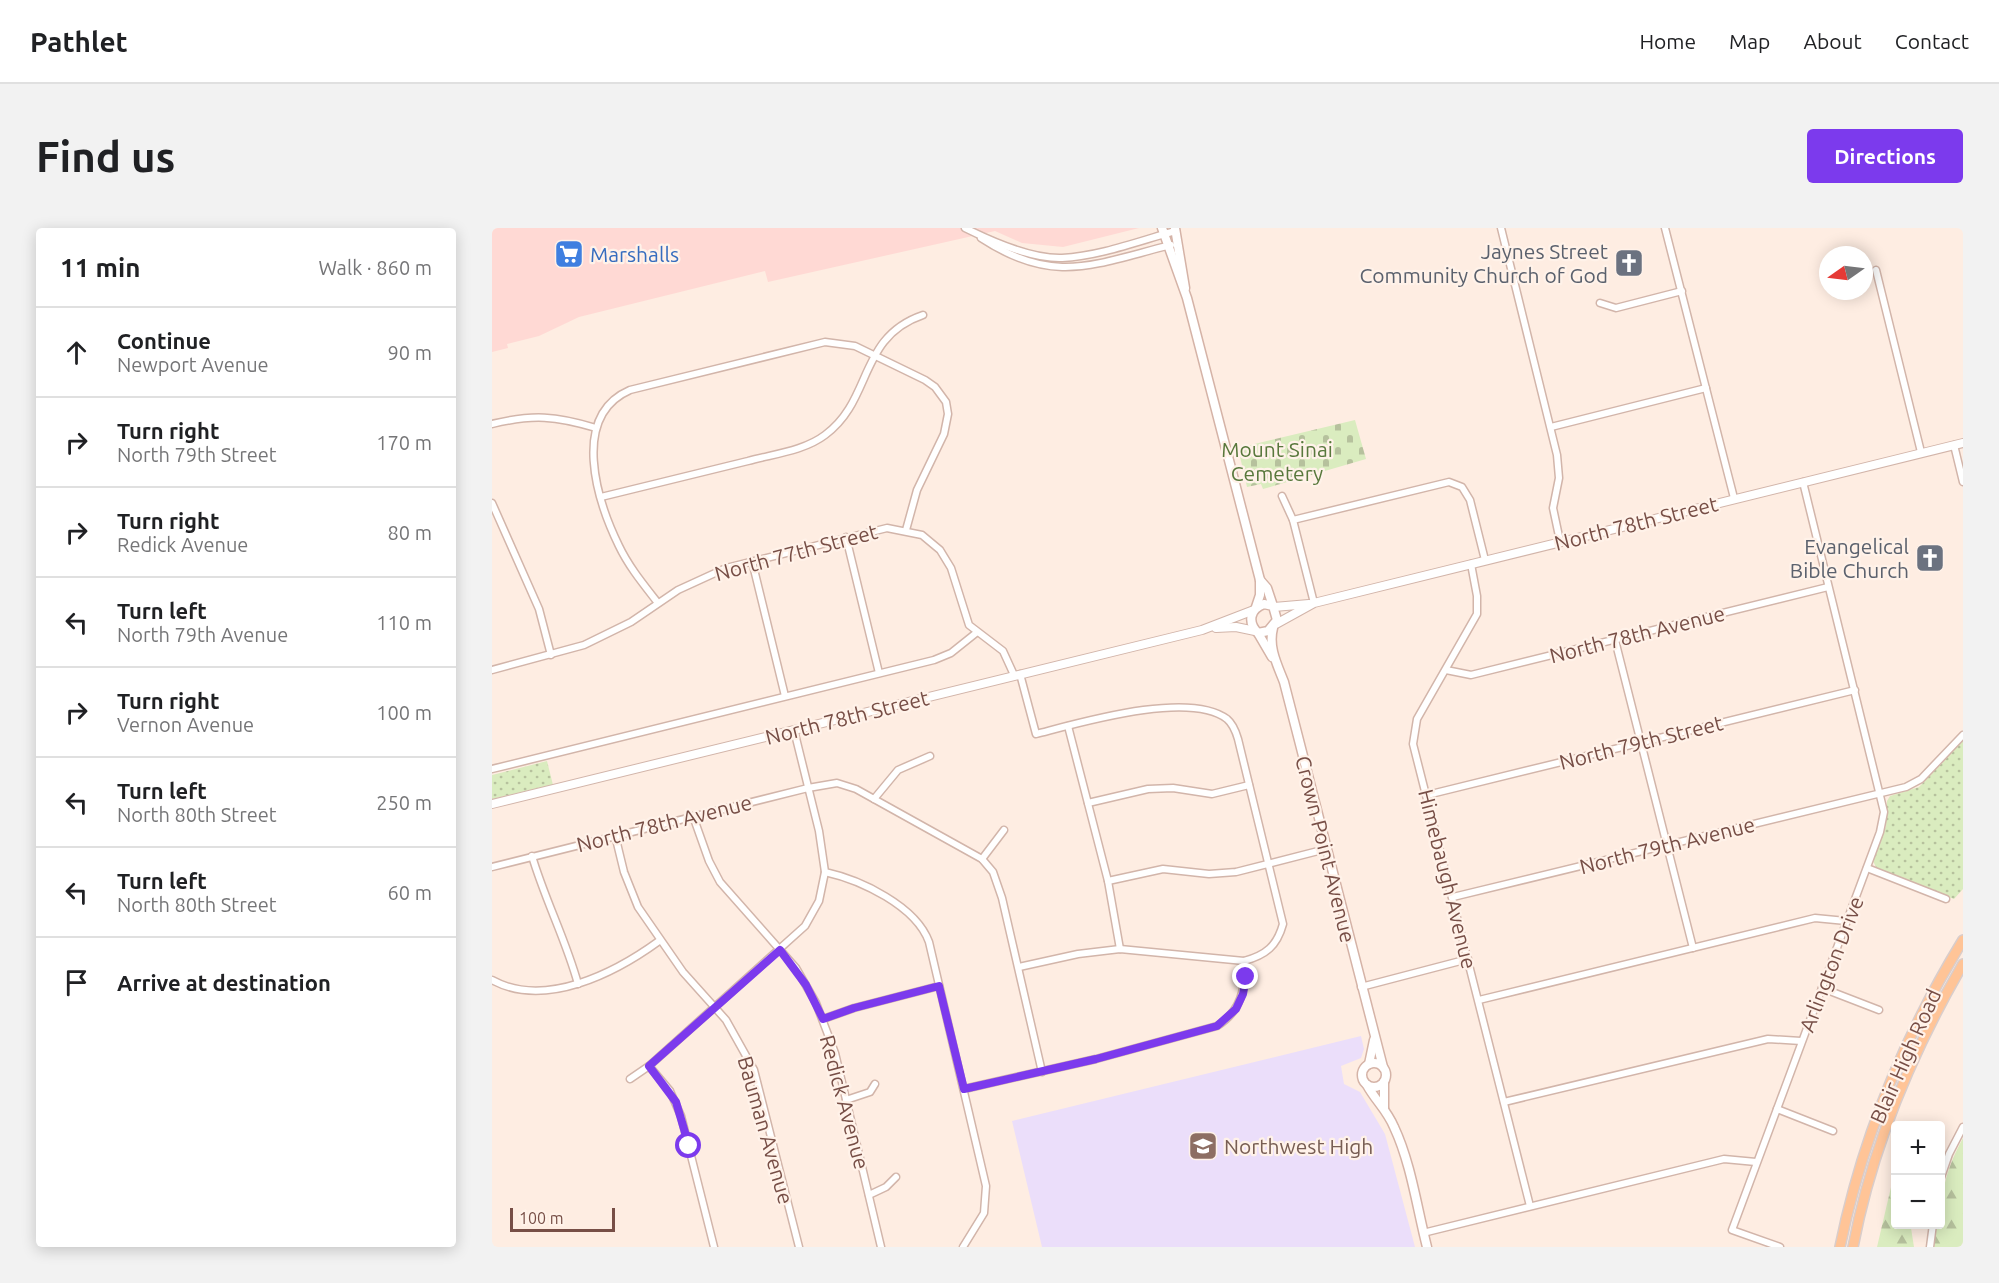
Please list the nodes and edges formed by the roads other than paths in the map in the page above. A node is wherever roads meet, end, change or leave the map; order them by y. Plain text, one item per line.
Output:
1 (965, 228) edge
2 (1501, 228) edge
3 (1665, 228) edge
4 (1175, 230) edge
5 (1163, 231) edge
6 (973, 232) junction
7 (1178, 243) junction
8 (1167, 246) junction
9 (1055, 258) junction
10 (1054, 268) junction
11 (1876, 270) dead end
12 (1682, 291) junction
13 (1185, 294) junction
14 (1600, 303) dead end
15 (923, 315) dead end
16 (875, 356) junction
17 (1706, 388) junction
18 (492, 424) edge
19 (1551, 427) junction
20 (596, 428) junction
21 (1963, 443) edge
22 (1954, 445) junction
23 (1921, 452) junction
24 (1803, 482) junction
25 (1963, 482) edge
26 (1282, 496) dead end
27 (601, 497) junction
28 (1734, 498) junction
29 (492, 503) edge
30 (1293, 520) junction
31 (906, 530) junction
32 (846, 537) junction
33 (1560, 541) junction
34 (1485, 560) junction
35 (752, 561) junction
36 (1471, 564) junction
37 (1260, 580) junction
38 (1828, 587) junction
39 (658, 603) junction
40 (1311, 604) junction
41 (1273, 606) junction
42 (1255, 608) junction
43 (1274, 626) junction
44 (1202, 630) junction
45 (1257, 632) junction
46 (976, 633) junction
47 (1615, 640) junction
48 (551, 655) junction
49 (1274, 660) junction
50 (492, 670) edge
51 (1446, 670) junction
52 (879, 673) junction
53 (1017, 675) junction
54 (1855, 690) junction
55 (785, 696) junction
56 (1068, 726) junction
57 (794, 730) junction
58 (1963, 735) edge
59 (1642, 742) junction
60 (930, 756) dead end
61 (492, 769) edge
62 (1249, 785) junction
63 (808, 788) junction
64 (1881, 793) junction
65 (1427, 795) junction
66 (874, 799) junction
67 (1088, 803) junction
68 (492, 804) edge
69 (693, 816) junction
70 (1004, 830) dead end
71 (615, 835) junction
72 (1668, 845) junction
73 (1326, 849) junction
74 (532, 856) junction
75 (982, 860) junction
76 (1269, 863) junction
77 (492, 867) edge
78 (1867, 868) junction
79 (825, 872) junction
80 (1108, 881) junction
81 (1453, 897) junction
82 (1946, 899) dead end
83 (1846, 921) junction
84 (1963, 940) edge
85 (659, 941) junction
86 (1693, 948) junction
87 (1120, 949) junction
88 (780, 950) junction
89 (1468, 959) junction
90 (1244, 961) junction
91 (1963, 964) edge
92 (1019, 967) junction
93 (492, 980) edge
94 (578, 984) junction
95 (939, 986) junction
96 (1361, 987) junction
97 (1822, 988) junction
98 (1479, 1000) junction
99 (714, 1007) junction
100 (1879, 1010) dead end
101 (823, 1019) junction
102 (1374, 1040) junction
103 (1802, 1041) junction
104 (1369, 1064) junction
105 (649, 1066) junction
106 (1383, 1067) junction
107 (1042, 1072) junction
108 (630, 1079) dead end
109 (1384, 1082) junction
110 (875, 1084) dead end
111 (1367, 1085) junction
112 (964, 1089) junction
113 (846, 1100) junction
114 (1504, 1102) junction
115 (1384, 1108) junction
116 (1777, 1109) junction
117 (1963, 1127) edge
118 (1833, 1131) dead end
119 (1756, 1162) junction
120 (1943, 1175) edge
121 (896, 1177) dead end
122 (869, 1195) junction
123 (1530, 1206) junction
124 (1932, 1229) edge
125 (1423, 1233) junction
126 (714, 1247) edge
127 (799, 1247) edge
128 (881, 1247) edge
129 (963, 1247) edge
130 (1427, 1247) edge
131 (1780, 1247) edge
132 (1840, 1247) edge
133 (1853, 1247) edge
134 (1930, 1247) edge

1 - 6 street
2 - 19 street
3 - 12 street
4 - 5 street
4 - 7 main road
5 - 8 main road
5 - 9 street
6 - 9 street
6 - 10 street
7 - 8 street
7 - 13 main road
8 - 10 street
8 - 13 main road
9 - 10 street
11 - 23 street
12 - 14 street
12 - 17 street
13 - 37 main road
15 - 16 street
16 - 20 street
16 - 27 street
16 - 31 street
17 - 19 street
17 - 28 street
18 - 20 street
19 - 33 street
20 - 27 street
21 - 22 street, North 78th Street
22 - 23 street, North 78th Street
22 - 25 street
23 - 24 street, North 78th Street
24 - 28 street, North 78th Street
24 - 38 street, Arlington Drive
26 - 30 street
27 - 39 street
28 - 33 street, North 78th Street
29 - 48 street
30 - 34 street
30 - 40 street
31 - 32 street, North 77th Street
31 - 46 street
32 - 35 street, North 77th Street
32 - 52 street
33 - 34 street, North 78th Street
34 - 36 street, North 78th Street
35 - 39 street, North 77th Street
35 - 55 street
36 - 40 street, North 78th Street
36 - 51 street, Himebaugh Avenue
37 - 41 main road
37 - 42 main road
38 - 47 street, North 78th Avenue
38 - 54 street, Arlington Drive
39 - 48 street, North 77th Street
40 - 41 street
40 - 43 street
41 - 42 main road
41 - 43 main road
42 - 44 street
42 - 45 main road
43 - 45 main road
43 - 49 main road, Crown Point Avenue
44 - 45 street
44 - 53 street, North 78th Street
45 - 49 main road, Crown Point Avenue
46 - 52 street, North 78th Street
46 - 53 street
47 - 51 street, North 78th Avenue
47 - 59 street
48 - 50 street, North 77th Street
49 - 73 main road, Crown Point Avenue
51 - 65 street, Himebaugh Avenue
52 - 55 street, North 78th Street
53 - 56 street
53 - 57 street, North 78th Street
54 - 59 street, North 79th Street
54 - 64 street, Arlington Drive
55 - 61 street, North 78th Street
56 - 62 street
56 - 67 street
57 - 63 street
57 - 68 street, North 78th Street
58 - 64 street
59 - 65 street, North 79th Street
59 - 72 street
60 - 66 street
62 - 67 street
62 - 76 street
63 - 66 street, North 78th Avenue
63 - 69 street, North 78th Avenue
63 - 79 street
64 - 72 street, North 79th Avenue
64 - 78 street, Arlington Drive
65 - 81 street, Himebaugh Avenue
66 - 75 street
67 - 80 street
69 - 71 street, North 78th Avenue
69 - 88 street, Redick Avenue
70 - 75 street
71 - 74 street, North 78th Avenue
71 - 85 street, Bauman Avenue
72 - 81 street, North 79th Avenue
72 - 86 street
73 - 76 street
73 - 96 main road, Crown Point Avenue
74 - 77 street, North 78th Avenue
74 - 94 street
75 - 92 street
76 - 80 street
76 - 90 street
78 - 82 street
78 - 83 street, Arlington Drive
79 - 88 street
79 - 95 street
80 - 87 street
81 - 89 street, Himebaugh Avenue
83 - 86 street
83 - 97 street, Arlington Drive
84 - 132 main road, Blair High Road
85 - 94 street
85 - 99 street, Bauman Avenue
86 - 98 street
87 - 90 street
87 - 92 street
88 - 99 street
88 - 101 street, Redick Avenue
89 - 96 street
89 - 98 street, Himebaugh Avenue
90 - 107 street
91 - 133 main road, Blair High Road
92 - 107 street
93 - 94 street
95 - 101 street
95 - 112 street
96 - 102 main road, Crown Point Avenue
97 - 100 street
97 - 103 street, Arlington Drive
98 - 114 street, Himebaugh Avenue
99 - 105 street
99 - 127 street, Bauman Avenue
101 - 113 street, Redick Avenue
102 - 104 main road, Crown Point Avenue
102 - 106 main road, Crown Point Avenue
103 - 114 street
103 - 116 street, Arlington Drive
104 - 106 main road
104 - 111 main road
105 - 108 street
105 - 126 street
106 - 109 main road
107 - 112 street
109 - 111 main road
109 - 115 main road
110 - 113 street
111 - 115 main road
112 - 129 street
113 - 122 street, Redick Avenue
114 - 123 street, Himebaugh Avenue
115 - 125 main road
116 - 118 street
116 - 119 street, Arlington Drive
117 - 120 street
119 - 123 street
119 - 131 street, Arlington Drive
121 - 122 street
122 - 128 street, Redick Avenue
123 - 125 street
124 - 134 street
125 - 130 main road

